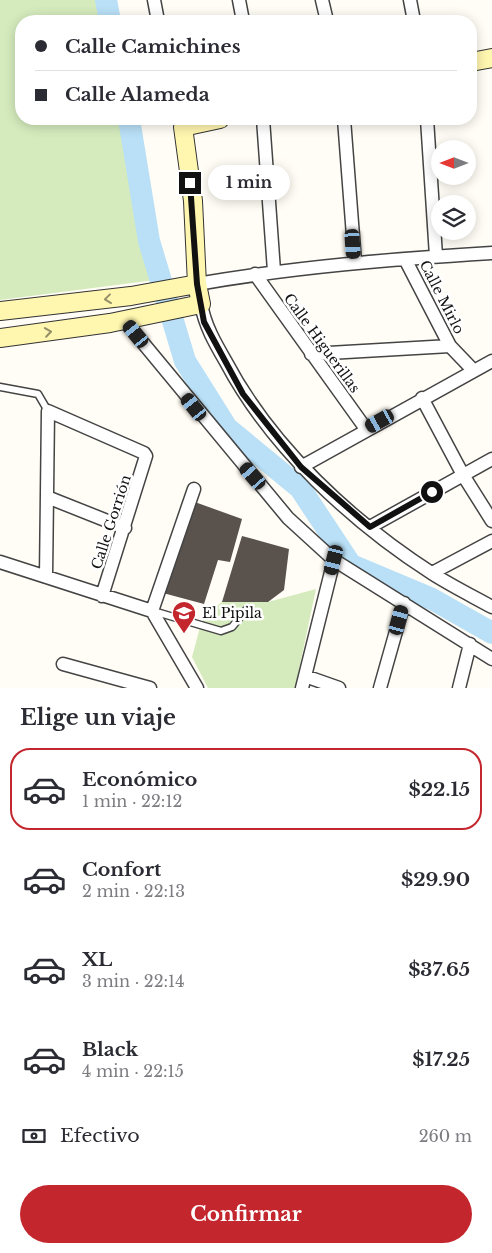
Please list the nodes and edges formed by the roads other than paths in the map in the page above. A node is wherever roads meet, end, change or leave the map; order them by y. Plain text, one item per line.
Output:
1 (154, 0) edge
2 (239, 0) edge
3 (322, 0) edge
4 (410, 0) edge
5 (157, 15) edge
6 (242, 15) edge
7 (326, 15) edge
8 (413, 15) edge
9 (492, 58) edge
10 (477, 61) edge
11 (182, 125) edge
12 (263, 125) edge
13 (344, 125) edge
14 (427, 125) edge
15 (492, 254) edge
16 (436, 256) junction
17 (405, 258) junction
18 (355, 262) junction
19 (274, 271) junction
20 (255, 274) junction
21 (197, 284) junction
22 (200, 304) junction
23 (0, 311) edge
24 (124, 320) junction
25 (0, 338) edge
26 (450, 346) junction
27 (311, 354) junction
28 (492, 361) edge
29 (473, 370) junction
30 (0, 387) edge
31 (422, 398) junction
32 (48, 411) junction
33 (366, 429) junction
34 (492, 458) edge
35 (301, 467) junction
36 (463, 475) junction
37 (194, 489) dead end
38 (47, 497) junction
39 (492, 521) edge
40 (370, 527) junction
41 (125, 528) junction
42 (492, 541) edge
43 (334, 560) junction
44 (0, 562) edge
45 (432, 574) junction
46 (46, 577) junction
47 (102, 596) junction
48 (404, 603) junction
49 (492, 607) edge
50 (246, 610) dead end
51 (152, 611) junction
52 (470, 644) junction
53 (492, 659) edge
54 (63, 664) dead end
55 (304, 682) edge
56 (150, 688) edge
57 (197, 688) edge
58 (339, 688) edge
59 (380, 688) edge
60 (459, 688) edge

1 - 5 street
2 - 6 street
3 - 7 street
4 - 8 street
9 - 10 street
11 - 21 street
12 - 19 street
13 - 18 street
14 - 16 street
15 - 16 street
16 - 17 street
17 - 18 street
17 - 26 street, Calle Mirlo
18 - 19 street
19 - 20 street
20 - 21 street
20 - 27 street, Calle Higuerillas
21 - 22 street
21 -> 23 street
22 - 24 street
22 - 35 street
25 -> 24 street
24 - 43 street
26 - 27 street
26 - 29 street, Calle Mirlo
27 - 33 street, Calle Higuerillas
28 - 29 street
29 - 31 street
30 - 32 lane
31 - 33 street
31 - 36 street
32 - 38 street
32 - 41 street, Calle Gorrión
33 - 35 street
34 - 36 street
35 - 40 street
36 - 39 street
36 - 40 street
37 - 51 street
38 - 41 street
38 - 46 street
40 - 45 street
41 - 47 street, Calle Gorrión
42 - 45 street
43 - 48 street
43 - 55 street
44 - 46 street
45 - 49 street
46 - 47 street
47 - 51 street
48 - 52 street
48 - 59 street
50 - 51 lane
51 - 57 street
52 - 53 street
52 - 60 street
54 - 56 street
55 - 58 street

